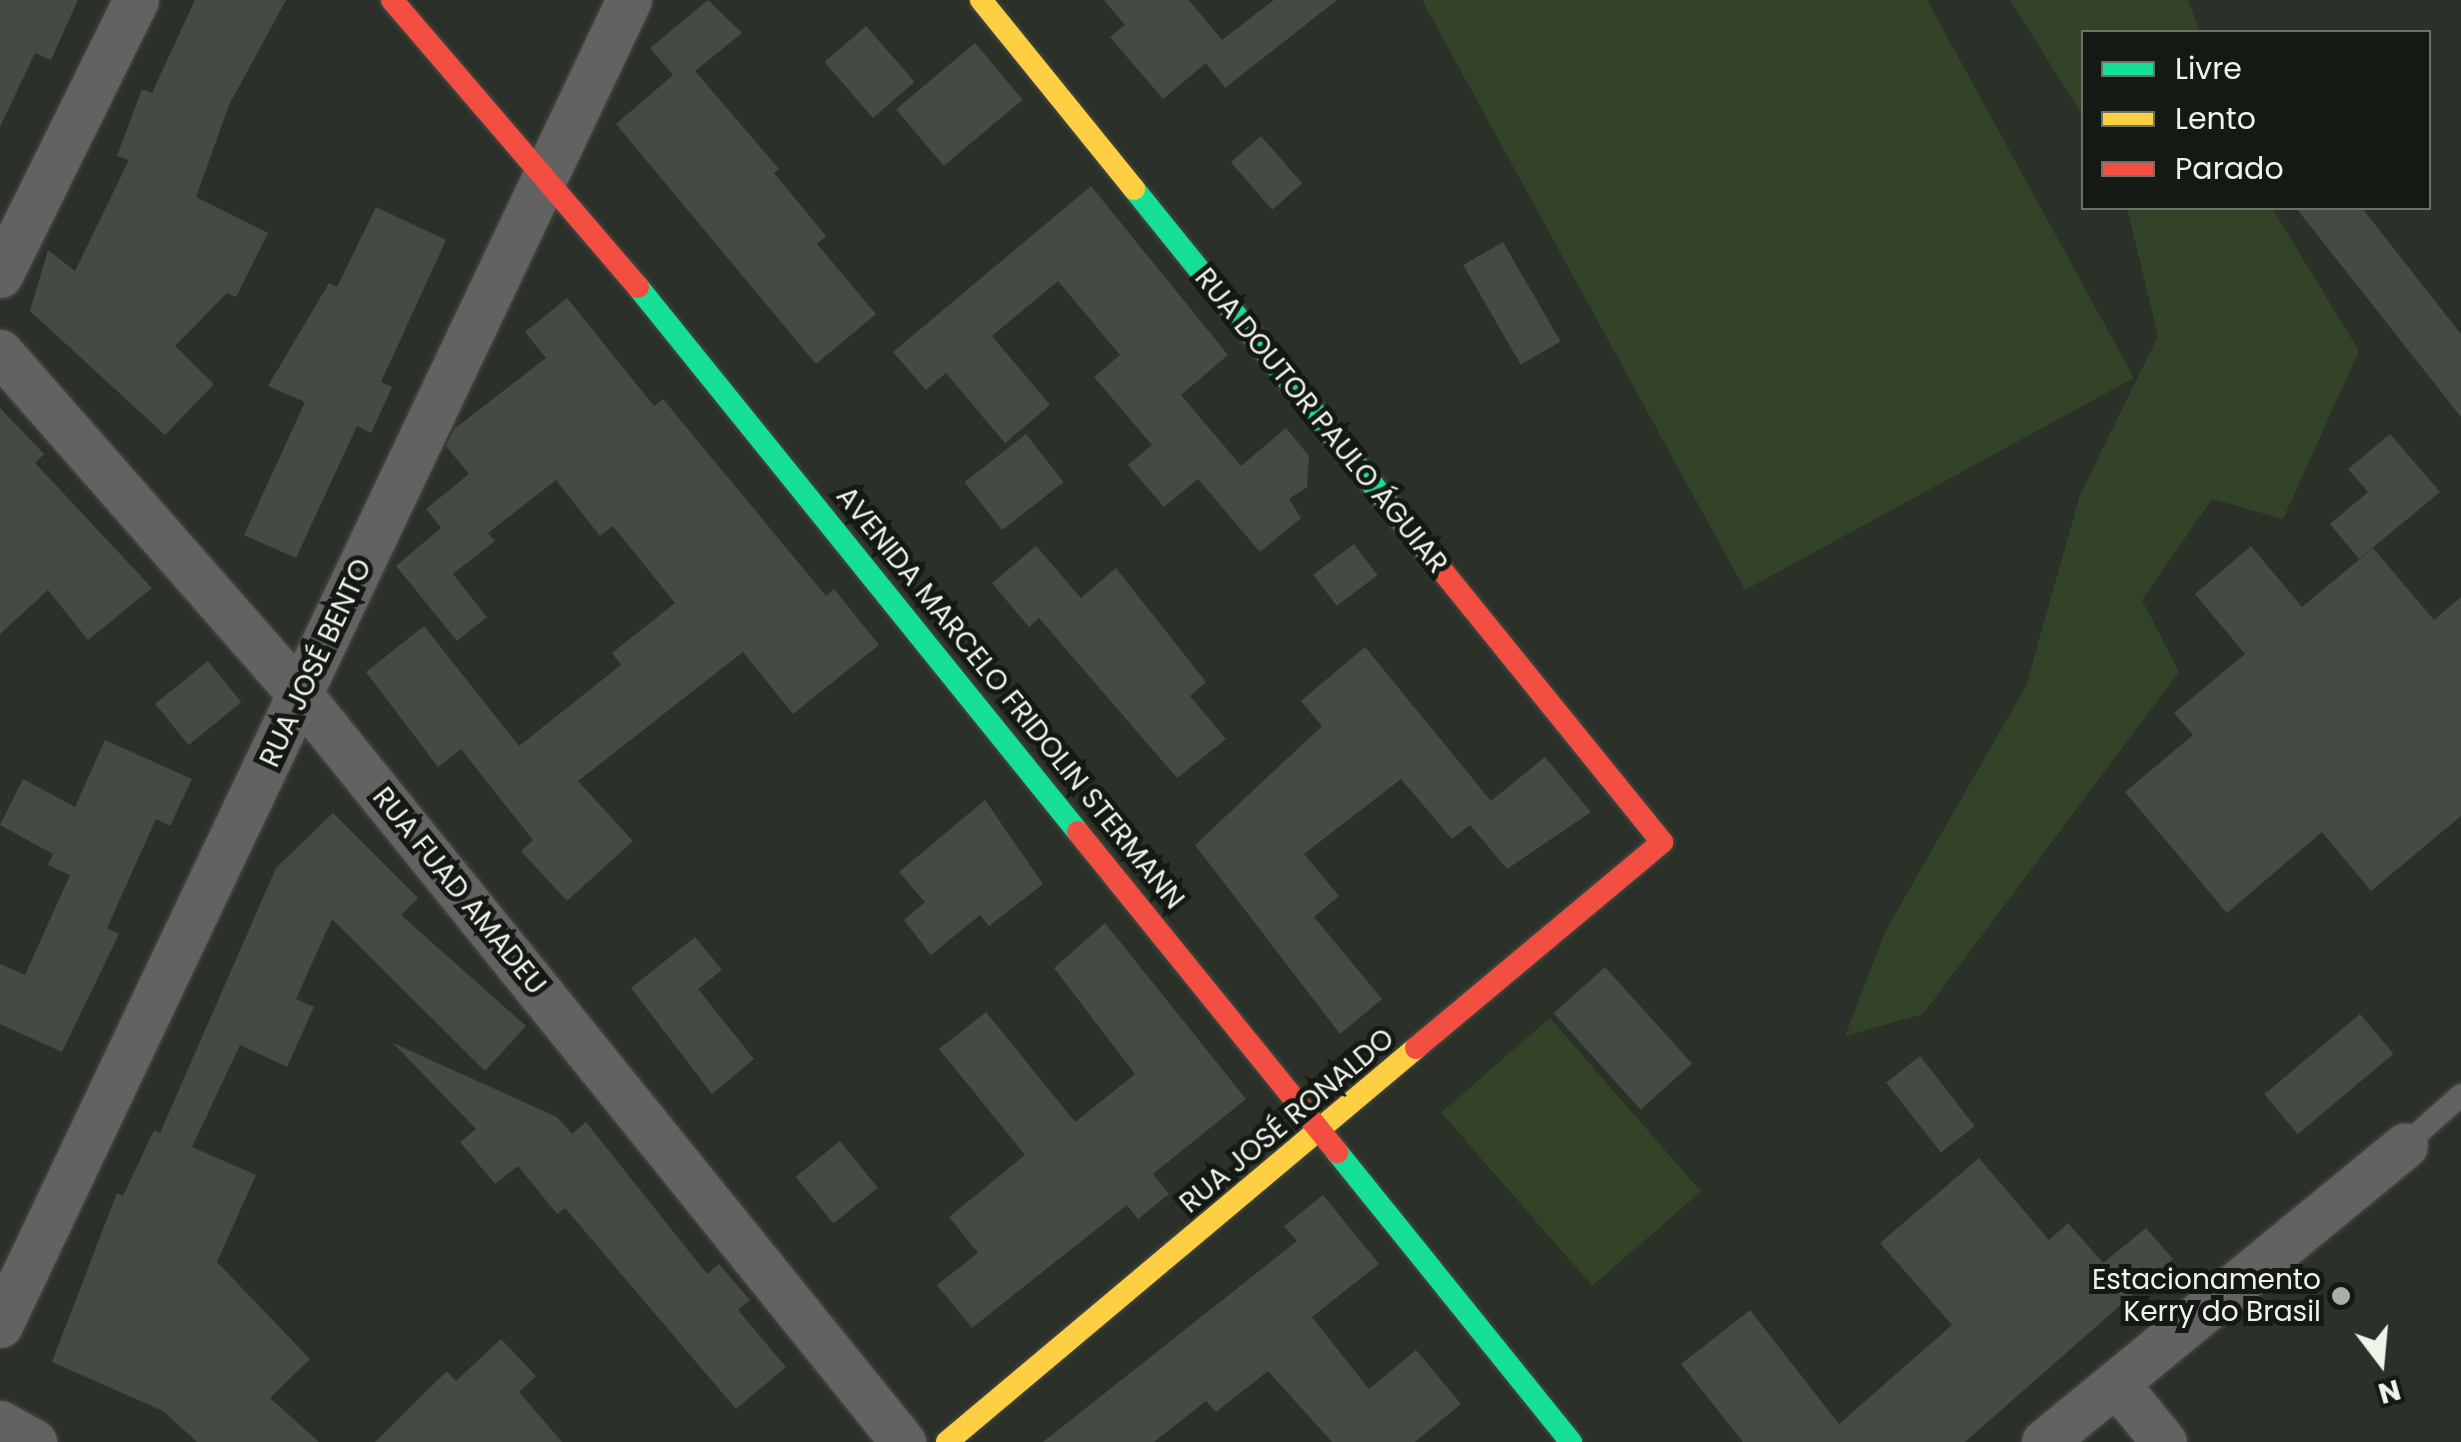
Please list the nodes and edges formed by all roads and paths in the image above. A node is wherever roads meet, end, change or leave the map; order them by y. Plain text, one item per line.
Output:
1 (136, 0) edge
2 (392, 0) edge
3 (629, 0) edge
4 (981, 0) edge
5 (547, 175) junction
6 (0, 275) edge
7 (0, 352) edge
8 (300, 696) junction
9 (1662, 842) joint
10 (2461, 1094) edge
11 (1323, 1132) junction
12 (2404, 1144) joint
13 (0, 1325) edge
14 (2116, 1383) junction
15 (0, 1422) edge
16 (34, 1442) edge
17 (904, 1442) edge
18 (947, 1442) edge
19 (1570, 1442) edge
20 (2044, 1442) edge
21 (2164, 1442) edge

1 - 6 street
2 - 5 street, AVENIDA MARCELO FRIDOLIN STERMANN
3 - 5 street, RUA JOSÉ BENTO
4 - 9 street, RUA DOUTOR PAULO ÁGUIAR
5 - 8 street, RUA JOSÉ BENTO
5 - 11 street, AVENIDA MARCELO FRIDOLIN STERMANN
7 - 8 street, RUA FUAD AMADEU
8 - 13 street, RUA JOSÉ BENTO
8 - 17 street, RUA FUAD AMADEU
9 - 11 street, RUA JOSÉ RONALDO
10 - 12 lane
11 - 18 street, RUA JOSÉ RONALDO
11 - 19 street, AVENIDA MARCELO FRIDOLIN STERMANN
12 - 14 street
14 - 20 street
14 - 21 street
15 - 16 street

